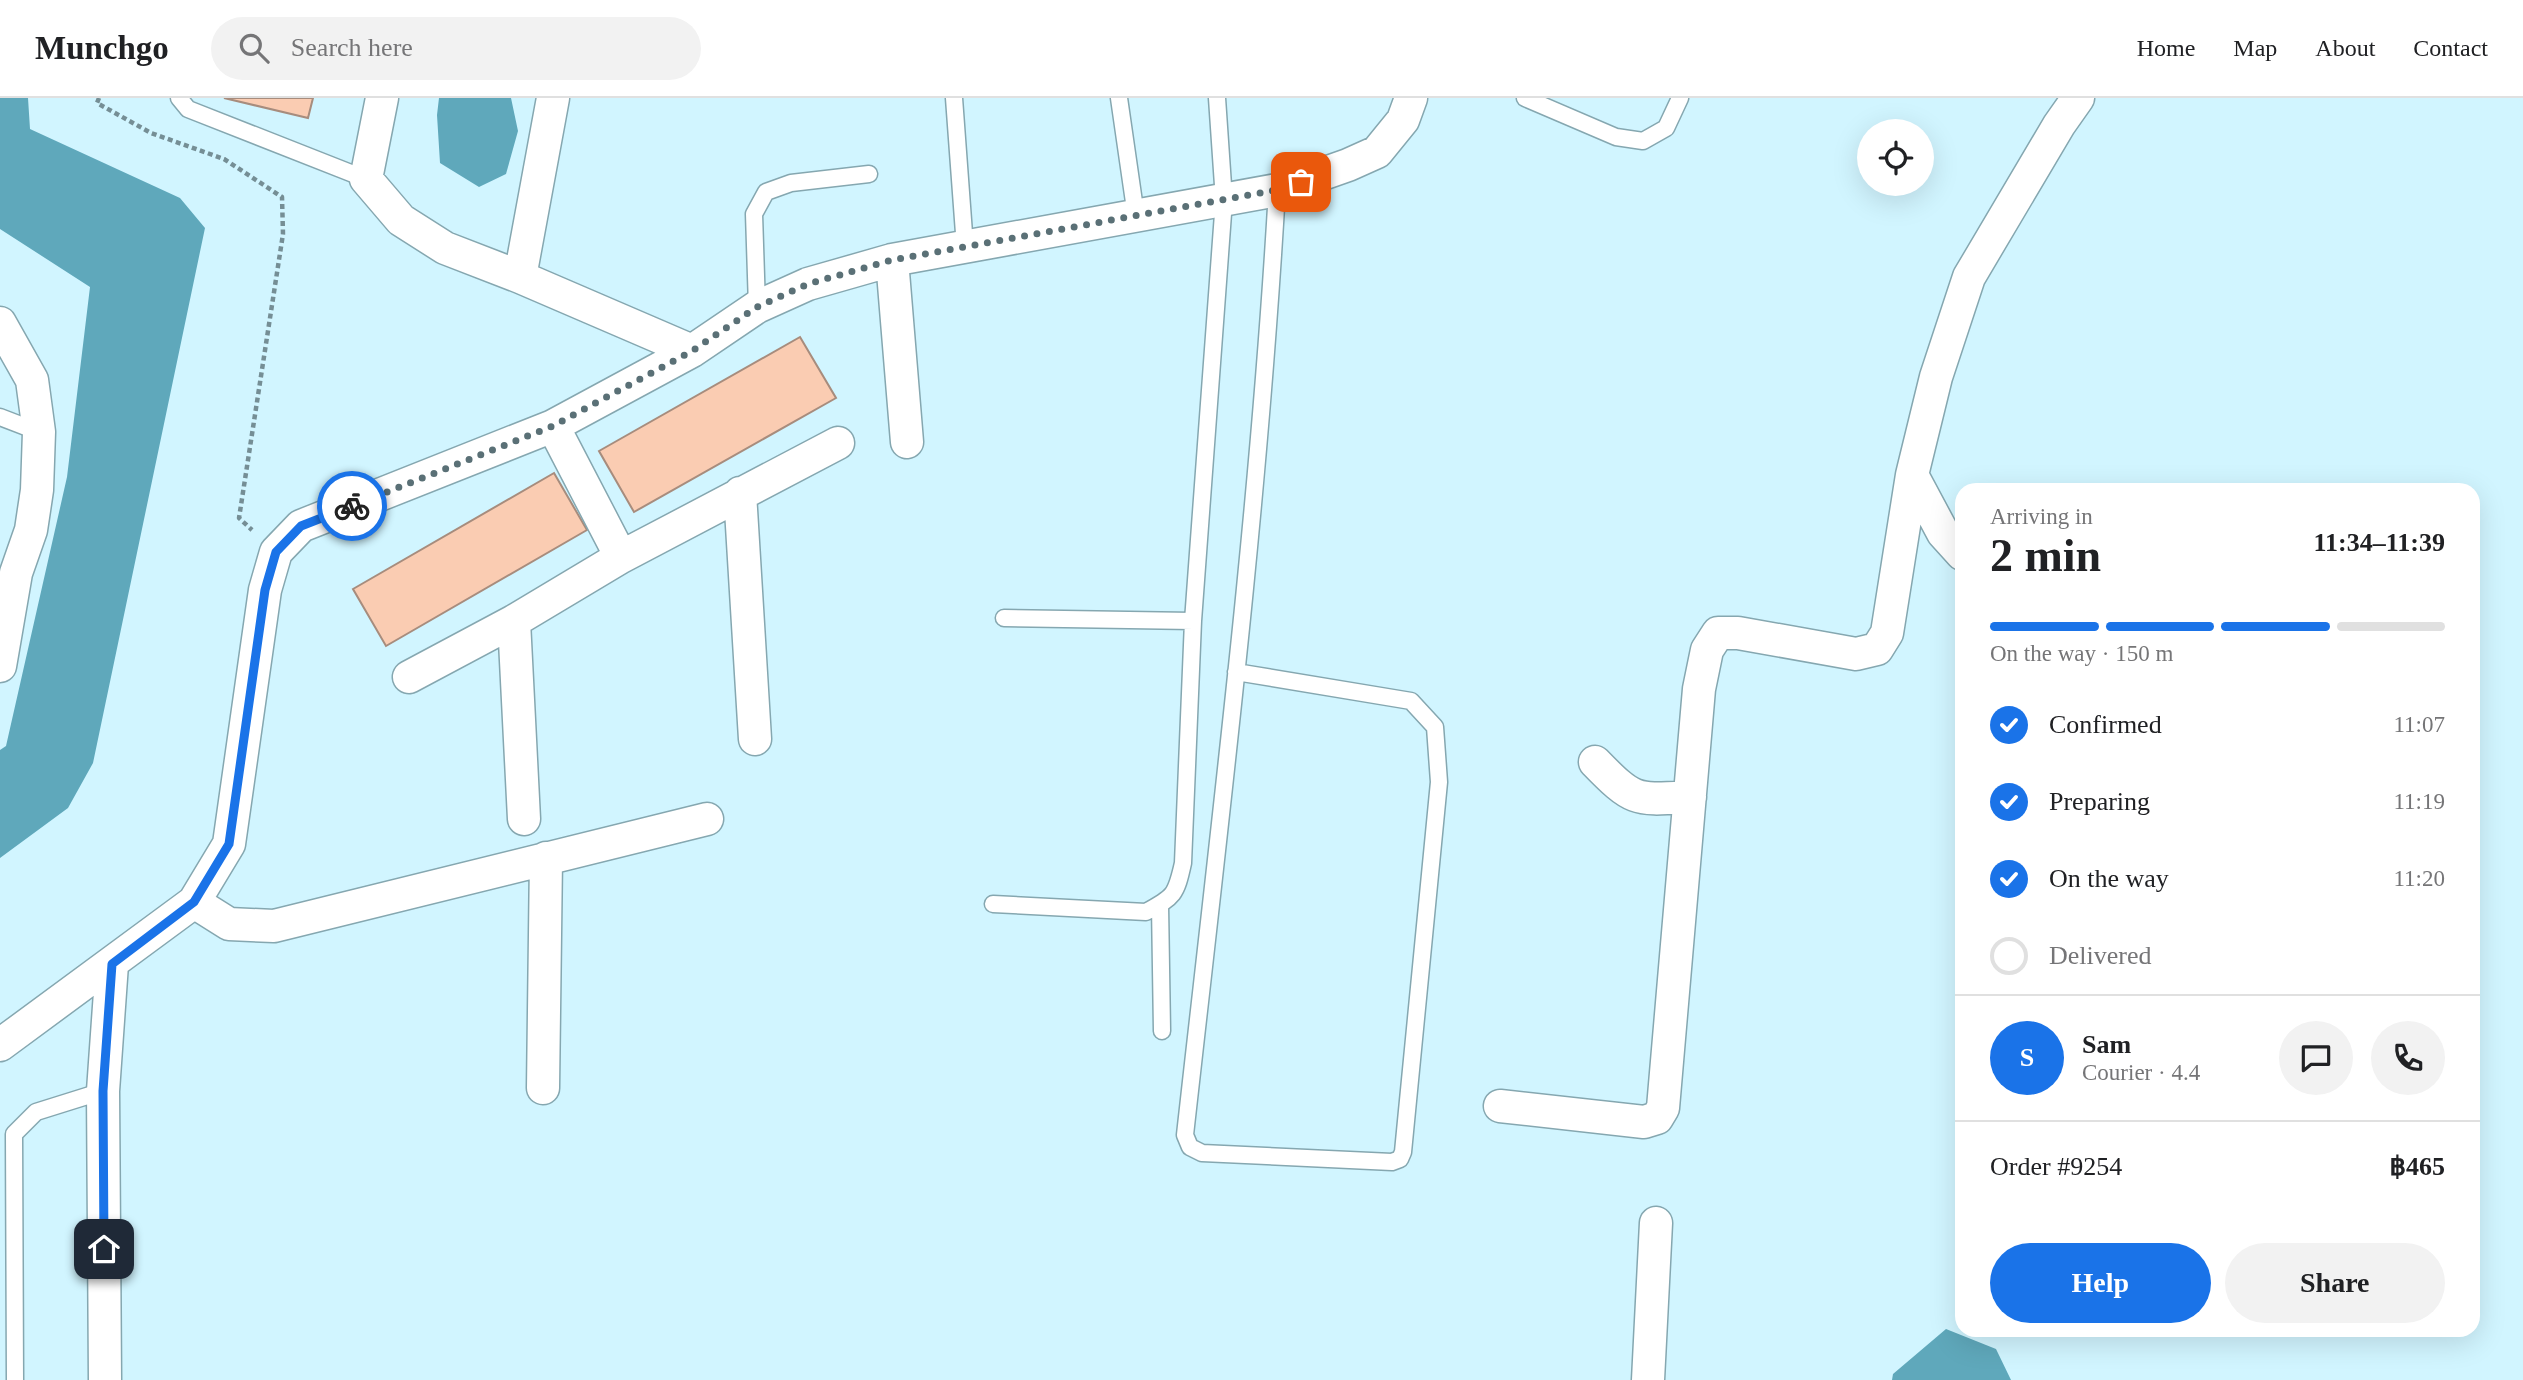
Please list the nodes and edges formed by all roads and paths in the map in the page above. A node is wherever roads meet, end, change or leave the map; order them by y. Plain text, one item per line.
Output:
1 (99, 98) edge
2 (179, 98) edge
3 (382, 98) edge
4 (553, 98) edge
5 (954, 98) edge
6 (1119, 98) edge
7 (1217, 98) edge
8 (1411, 98) edge
9 (1525, 98) edge
10 (1680, 98) edge
11 (2078, 98) edge
12 (869, 174) dead end
13 (366, 179) junction
14 (1277, 190) junction
15 (1224, 200) junction
16 (1136, 216) junction
17 (965, 247) junction
18 (892, 260) junction
19 (520, 276) junction
20 (757, 307) junction
21 (0, 323) edge
22 (692, 351) junction
23 (0, 416) edge
24 (553, 426) junction
25 (39, 432) junction
26 (907, 442) dead end
27 (838, 443) dead end
28 (1912, 475) junction
29 (740, 493) junction
30 (1955, 546) edge
31 (276, 552) junction
32 (621, 557) junction
33 (1004, 618) dead end
34 (513, 621) junction
35 (1193, 621) junction
36 (0, 666) edge
37 (1236, 672) junction
38 (409, 677) dead end
39 (755, 739) dead end
40 (1595, 762) dead end
41 (1690, 796) junction
42 (524, 819) dead end
43 (707, 819) dead end
44 (546, 858) junction
45 (194, 902) junction
46 (993, 904) dead end
47 (1160, 905) junction
48 (112, 964) junction
49 (1162, 1031) dead end
50 (0, 1045) edge
51 (543, 1088) dead end
52 (103, 1091) junction
53 (1500, 1106) dead end
54 (1656, 1223) dead end
55 (15, 1380) edge
56 (105, 1380) edge
57 (1648, 1380) edge

1 - 31 path
2 - 13 lane
3 - 13 street
4 - 19 street
5 - 17 lane
6 - 16 lane
7 - 15 lane
8 - 14 street
9 - 10 lane
11 - 28 street
12 - 20 lane
13 - 19 street
14 - 15 street
14 - 37 lane
15 - 16 street
15 - 35 lane
16 - 17 street
17 - 18 street
18 - 20 street
18 - 26 street
19 - 22 street
20 - 22 street
21 - 25 street
22 - 24 street
23 - 25 lane
24 - 31 street
24 - 32 street
25 - 36 street
27 - 29 street
28 - 30 street
28 - 41 street
29 - 32 street
29 - 39 street
31 - 45 street
32 - 34 street
33 - 35 lane
34 - 38 street
34 - 42 street
35 - 47 lane
37 - 37 lane
40 - 41 street
41 - 53 street
43 - 44 street
44 - 45 street
44 - 51 street
45 - 48 street
46 - 47 lane
47 - 49 lane
48 - 50 street
48 - 52 street
52 - 55 lane
52 - 56 street
54 - 57 street

